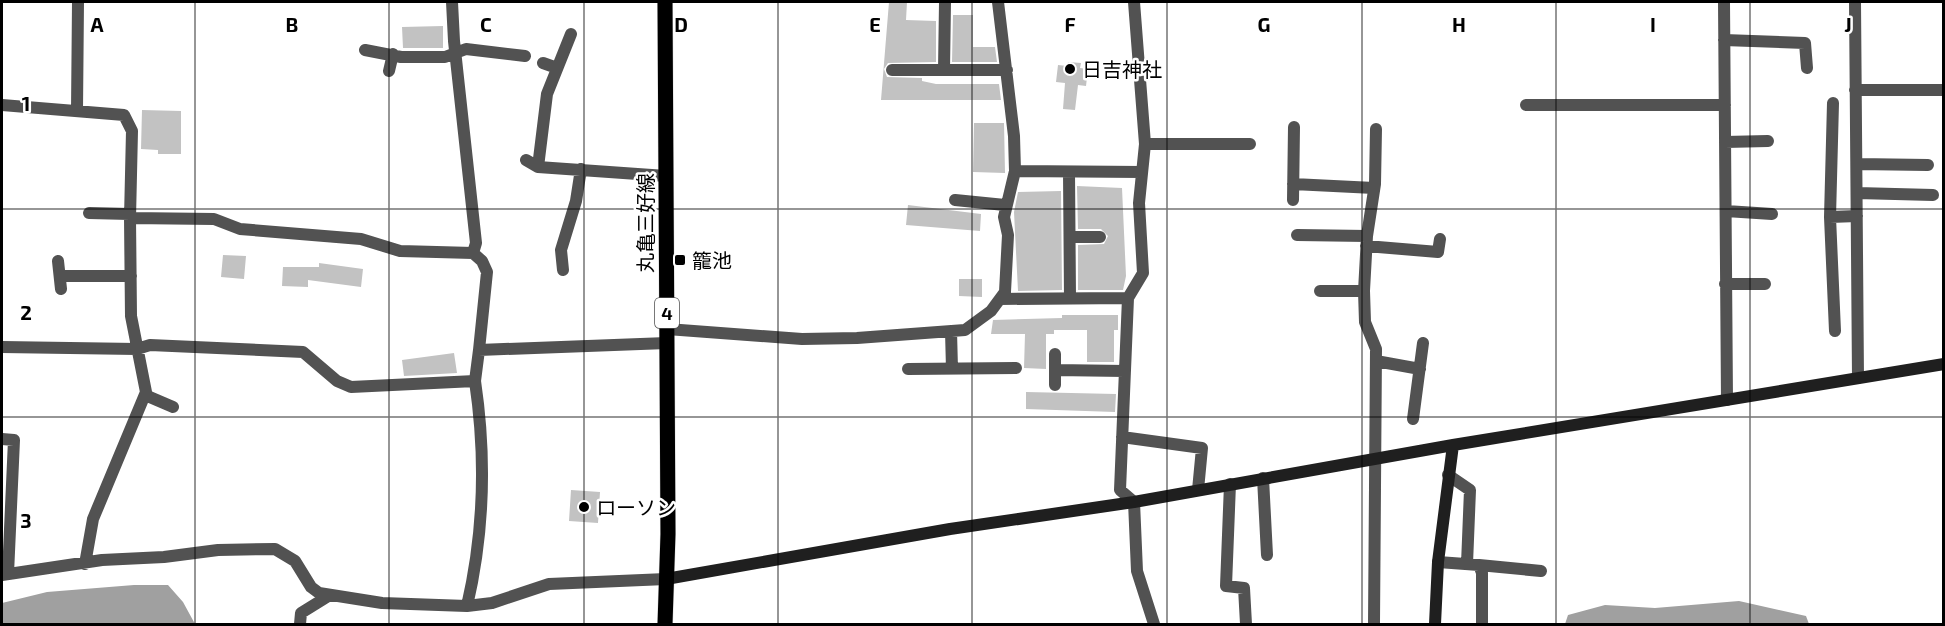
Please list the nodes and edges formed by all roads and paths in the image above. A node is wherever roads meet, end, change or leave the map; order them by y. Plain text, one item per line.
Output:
1 (78, 2) edge
2 (452, 2) edge
3 (665, 2) edge
4 (945, 2) edge
5 (998, 2) edge
6 (1134, 2) edge
7 (1724, 2) edge
8 (1855, 2) edge
9 (571, 34) dead end
10 (1724, 40) junction
11 (365, 50) dead end
12 (455, 53) junction
13 (393, 54) junction
14 (525, 56) dead end
15 (543, 63) dead end
16 (557, 68) junction
17 (1807, 68) dead end
18 (892, 70) dead end
19 (944, 70) junction
20 (1007, 70) junction
21 (389, 71) dead end
22 (1856, 90) junction
23 (1944, 90) edge
24 (1833, 103) dead end
25 (2, 105) edge
26 (1526, 105) dead end
27 (1725, 105) junction
28 (77, 110) junction
29 (1294, 127) dead end
30 (1376, 129) dead end
31 (1768, 141) dead end
32 (1725, 142) junction
33 (1145, 144) junction
34 (1196, 144) junction
35 (1250, 144) dead end
36 (1197, 158) dead end
37 (526, 160) dead end
38 (1857, 165) junction
39 (1928, 165) dead end
40 (538, 167) junction
41 (581, 170) junction
42 (1015, 171) junction
43 (1069, 172) junction
44 (1142, 172) junction
45 (666, 176) junction
46 (1293, 184) junction
47 (1374, 188) junction
48 (1857, 193) junction
49 (1933, 195) dead end
50 (955, 200) dead end
51 (1293, 200) dead end
52 (1005, 205) junction
53 (1726, 211) junction
54 (89, 213) dead end
55 (1772, 214) dead end
56 (130, 216) junction
57 (1857, 216) junction
58 (1830, 217) junction
59 (1297, 235) dead end
60 (1070, 237) junction
61 (1100, 237) dead end
62 (1440, 238) dead end
63 (1367, 241) junction
64 (473, 253) junction
65 (58, 261) dead end
66 (563, 270) dead end
67 (131, 276) junction
68 (1725, 284) junction
69 (1765, 284) dead end
70 (1320, 291) dead end
71 (1364, 291) junction
72 (1070, 298) junction
73 (1128, 298) junction
74 (1000, 299) junction
75 (951, 331) junction
76 (1835, 331) dead end
77 (667, 336) junction
78 (1424, 343) dead end
79 (2, 347) edge
80 (137, 350) junction
81 (479, 350) junction
82 (1055, 354) dead end
83 (1376, 361) junction
84 (1944, 364) edge
85 (1016, 368) dead end
86 (908, 369) dead end
87 (952, 369) junction
88 (1420, 369) junction
89 (1055, 370) junction
90 (1125, 371) junction
91 (1858, 378) junction
92 (475, 381) junction
93 (1055, 385) dead end
94 (145, 395) junction
95 (1727, 400) junction
96 (173, 407) dead end
97 (1413, 419) dead end
98 (1122, 437) junction
99 (2, 439) edge
100 (1453, 445) junction
101 (1376, 458) junction
102 (1448, 475) junction
103 (1263, 478) junction
104 (1230, 484) junction
105 (1198, 490) junction
106 (6, 502) edge
107 (1134, 502) junction
108 (1267, 555) dead end
109 (1438, 562) junction
110 (85, 564) junction
111 (1473, 564) junction
112 (1541, 571) dead end
113 (5, 575) edge
114 (666, 579) junction
115 (330, 596) junction
116 (467, 606) junction
117 (300, 624) edge
118 (665, 624) edge
119 (1154, 624) edge
120 (1246, 624) edge
121 (1374, 624) edge
122 (1435, 624) edge
123 (1482, 624) edge

1 - 28 street
2 - 12 street
3 - 45 main road, 丸亀三好線 / 4
4 - 19 street
5 - 20 street
6 - 33 street
7 - 10 street
8 - 22 street
9 - 16 street
10 - 17 street
10 - 27 street
11 - 13 street
12 - 13 street
12 - 14 street
12 - 64 street
13 - 21 street
15 - 16 street
16 - 40 street
18 - 19 street
19 - 20 street
20 - 42 street
22 - 23 street
22 - 38 street
24 - 58 street
25 - 28 street
26 - 27 street
27 - 32 street
28 - 56 street
29 - 46 street
30 - 47 street
31 - 32 street
32 - 53 street
33 - 34 street
33 - 44 street
34 - 35 street
34 - 36 street
37 - 40 street
38 - 39 street
38 - 48 street
40 - 41 street
41 - 45 street
41 - 66 street
42 - 43 street
42 - 52 street
43 - 44 street
43 - 60 street
44 - 73 street
45 - 77 main road, 丸亀三好線 / 4
46 - 47 street
46 - 51 street
47 - 63 street
48 - 49 street
48 - 57 street
50 - 52 street
52 - 74 street
53 - 55 street
53 - 68 street
54 - 56 street
56 - 64 street
56 - 67 street
57 - 58 street
57 - 91 street
58 - 76 street
59 - 63 street
60 - 61 street
60 - 72 street
62 - 63 street
63 - 71 street
64 - 81 street
65 - 67 street
67 - 80 street
68 - 69 street
68 - 95 street
70 - 71 street
71 - 83 street
72 - 73 street
72 - 74 street
73 - 90 street
74 - 75 street
75 - 77 street
75 - 87 street
77 - 81 street
77 - 114 main road, 丸亀三好線 / 4
78 - 88 street
79 - 80 street
80 - 92 street
80 - 94 street
81 - 92 street
82 - 89 street
83 - 88 street
83 - 101 street
84 - 91 street
85 - 87 street
86 - 87 street
88 - 97 street
89 - 90 street
89 - 93 street
90 - 98 street
91 - 95 street
92 - 116 street
94 - 96 street
94 - 110 street
95 - 100 street
98 - 105 street
98 - 107 street
99 - 106 street
100 - 101 street
100 - 102 street
101 - 103 street
101 - 121 street
102 - 109 street
102 - 111 street
103 - 104 street
103 - 108 street
104 - 105 street
104 - 120 street
105 - 107 street
106 - 113 street
107 - 114 street
107 - 119 street
109 - 111 street
109 - 122 street
110 - 113 street
110 - 115 street
111 - 112 street
111 - 123 street
114 - 116 street
114 - 118 main road, 丸亀三好線 / 4
115 - 116 street
115 - 117 street

